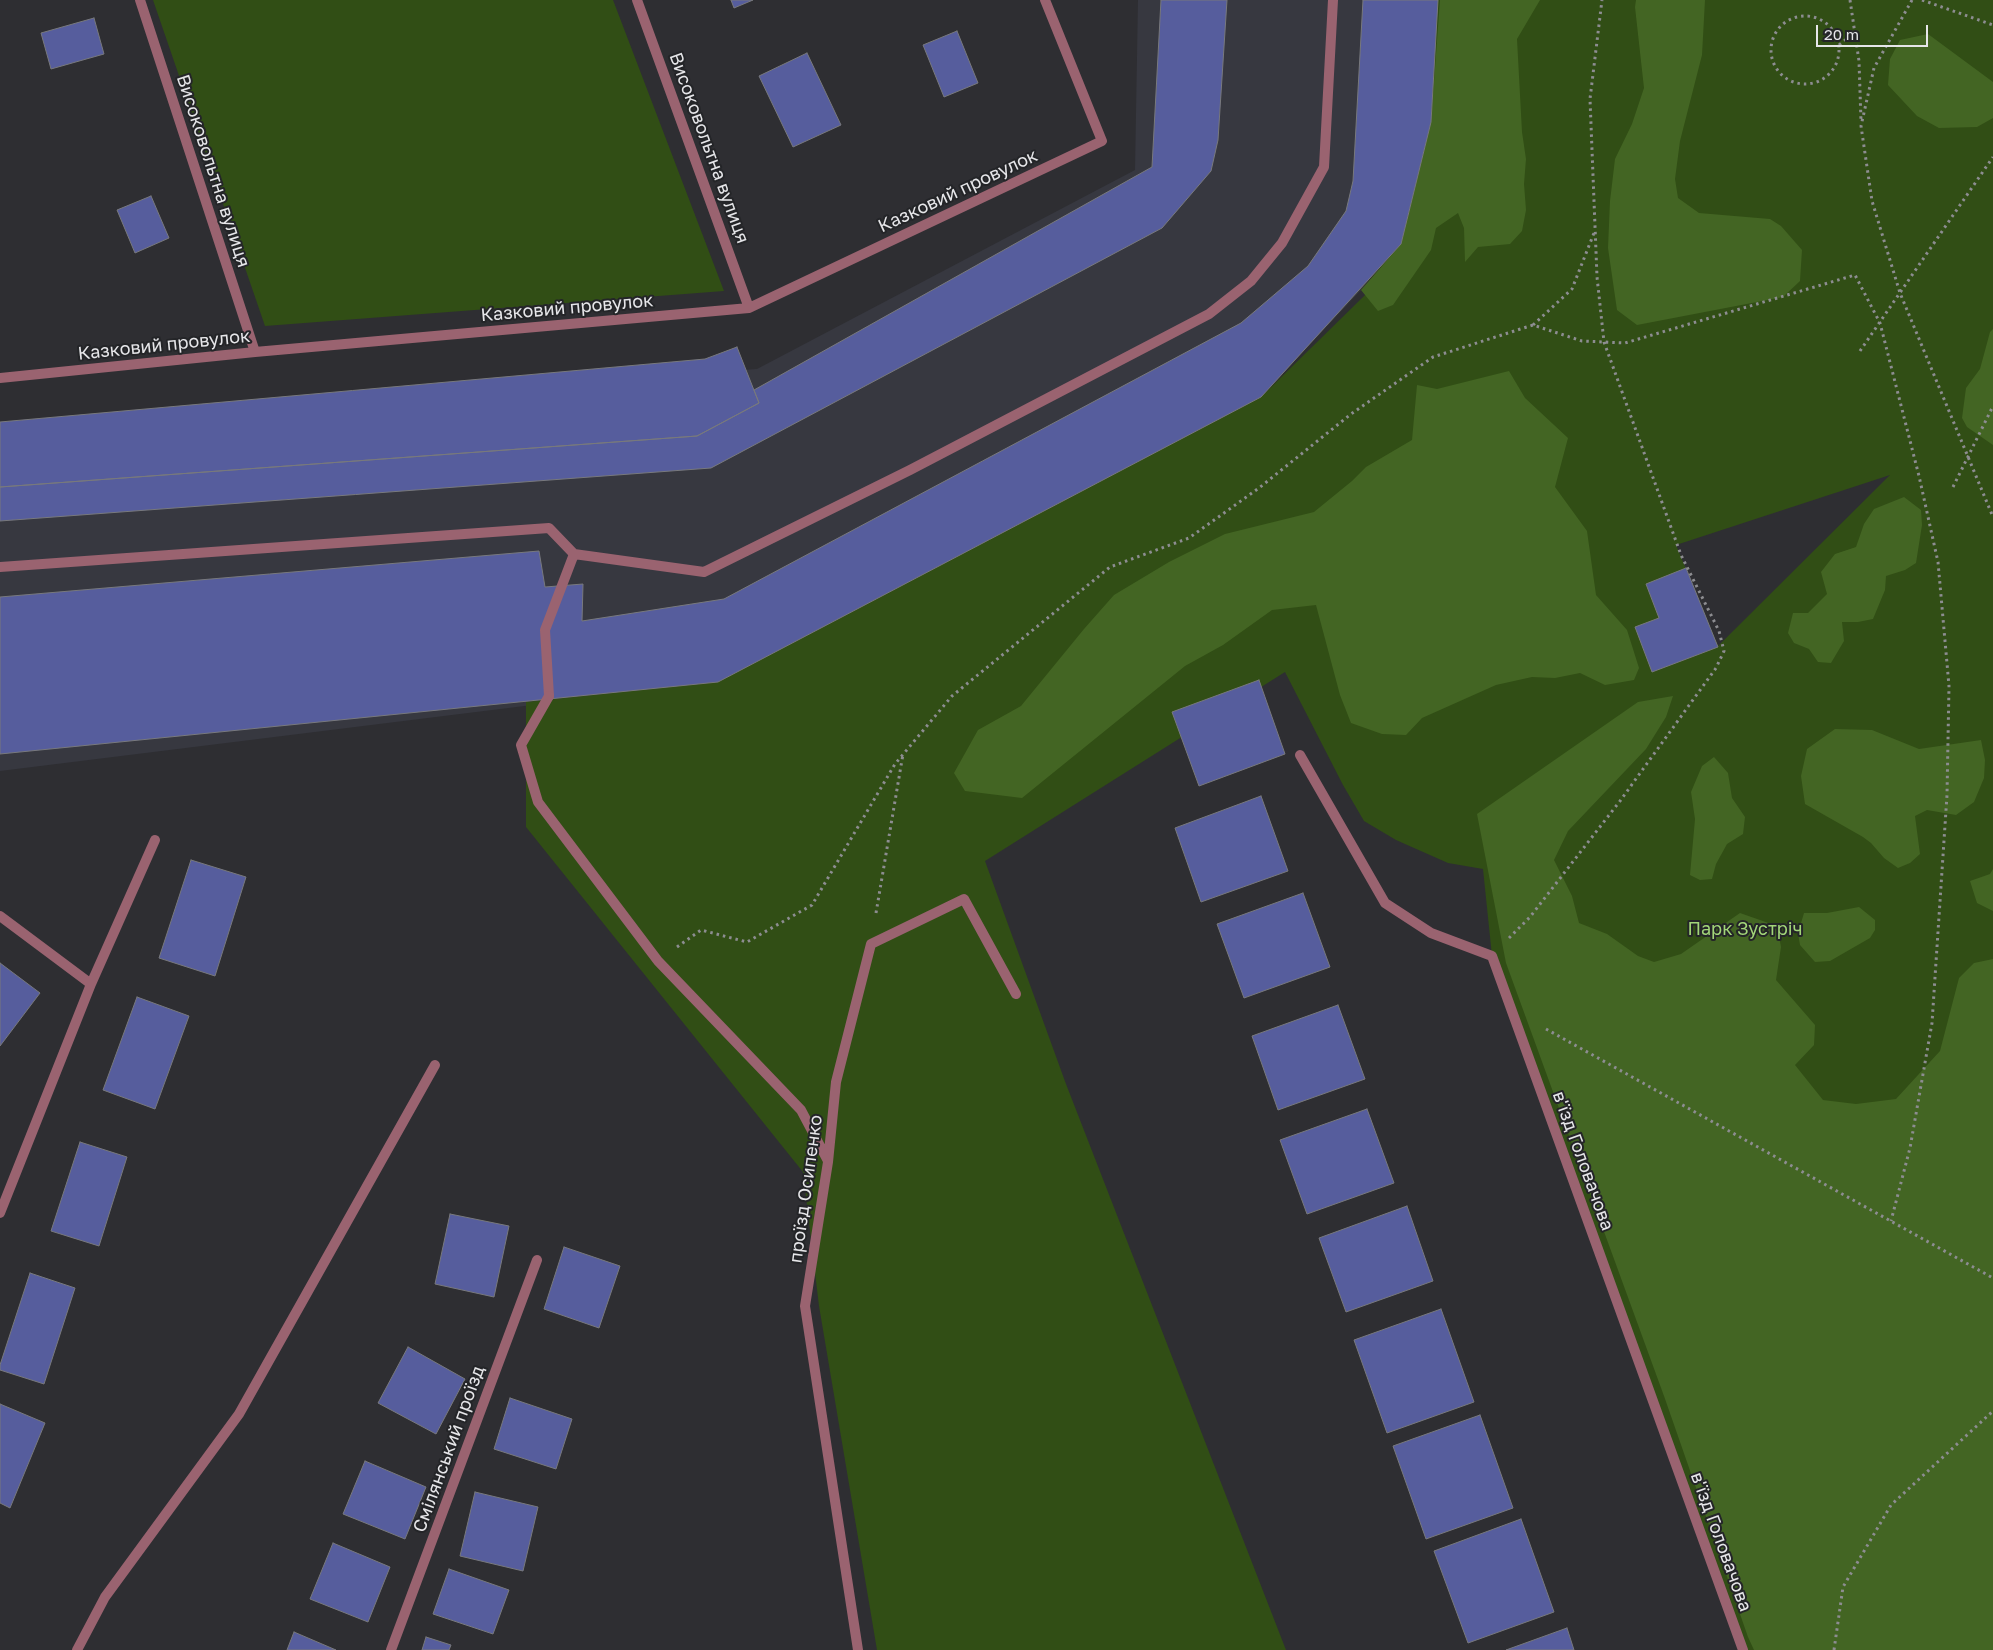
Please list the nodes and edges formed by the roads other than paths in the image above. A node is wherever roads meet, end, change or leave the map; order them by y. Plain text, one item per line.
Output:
1 (140, 0) edge
2 (638, 0) edge
3 (1045, 0) edge
4 (1333, 0) edge
5 (749, 308) junction
6 (255, 352) junction
7 (0, 378) edge
8 (574, 554) junction
9 (0, 566) edge
10 (1300, 755) dead end
11 (155, 840) dead end
12 (0, 916) edge
13 (91, 984) junction
14 (1016, 994) dead end
15 (435, 1066) dead end
16 (828, 1162) junction
17 (0, 1212) edge
18 (537, 1260) dead end
19 (77, 1650) edge
20 (391, 1650) edge
21 (858, 1650) edge
22 (1743, 1650) edge

1 - 6 street, Високовольтна вулиця
2 - 5 street, Високовольтна вулиця
3 - 5 street, Казковий провулок
4 - 8 street
5 - 6 street, Казковий провулок
6 - 7 street, Казковий провулок
8 - 9 street
8 - 16 street
10 - 22 street, в'їзд Головачова
11 - 13 street
12 - 13 street
13 - 17 street
14 - 16 street, проїзд Осипенко
15 - 19 street
16 - 21 street, проїзд Осипенко
18 - 20 street, Смілянський проїзд

